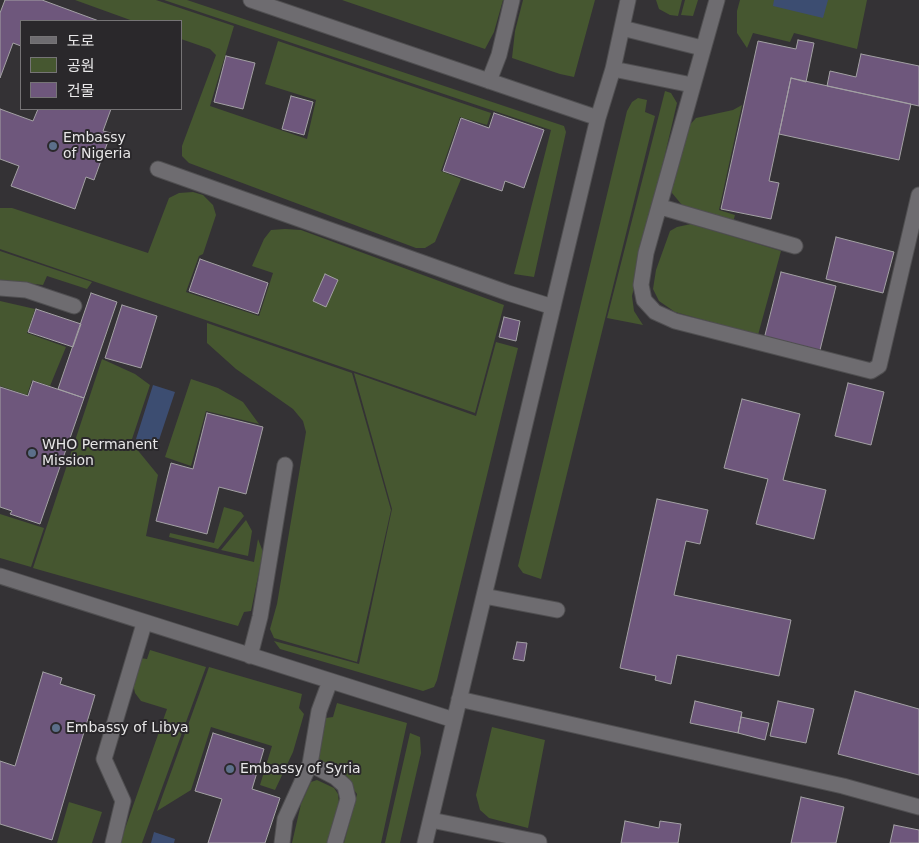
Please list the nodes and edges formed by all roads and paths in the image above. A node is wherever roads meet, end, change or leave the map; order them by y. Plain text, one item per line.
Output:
1 (251, 0) edge
2 (512, 0) edge
3 (628, 0) edge
4 (716, 0) edge
5 (622, 28) junction
6 (702, 48) junction
7 (614, 69) junction
8 (488, 81) junction
9 (692, 85) junction
10 (598, 118) junction
11 (158, 170) dead end
12 (919, 195) edge
13 (661, 207) junction
14 (795, 246) dead end
15 (0, 288) edge
16 (74, 306) dead end
17 (553, 307) junction
18 (284, 465) dead end
19 (0, 576) edge
20 (484, 596) junction
21 (557, 610) dead end
22 (144, 624) junction
23 (250, 656) junction
24 (330, 680) junction
25 (459, 699) junction
26 (454, 720) junction
27 (310, 764) junction
28 (919, 806) edge
29 (431, 820) junction
30 (539, 842) edge
31 (113, 843) edge
32 (282, 843) edge
33 (335, 843) edge
34 (425, 843) edge

1 - 8 street
2 - 8 street
3 - 5 street
4 - 6 street
5 - 6 street
5 - 7 street
6 - 9 street
7 - 9 street
7 - 10 street
8 - 10 street
9 - 13 street
10 - 17 street
11 - 17 street
12 - 13 street
13 - 14 street
15 - 16 street
17 - 20 street
18 - 23 street
19 - 22 street
20 - 21 street
20 - 25 street
22 - 23 street
22 - 31 street
23 - 24 street
24 - 26 street
24 - 27 street
25 - 26 street
25 - 28 street
26 - 29 street
27 - 32 street
27 - 33 street
29 - 30 street
29 - 34 street

